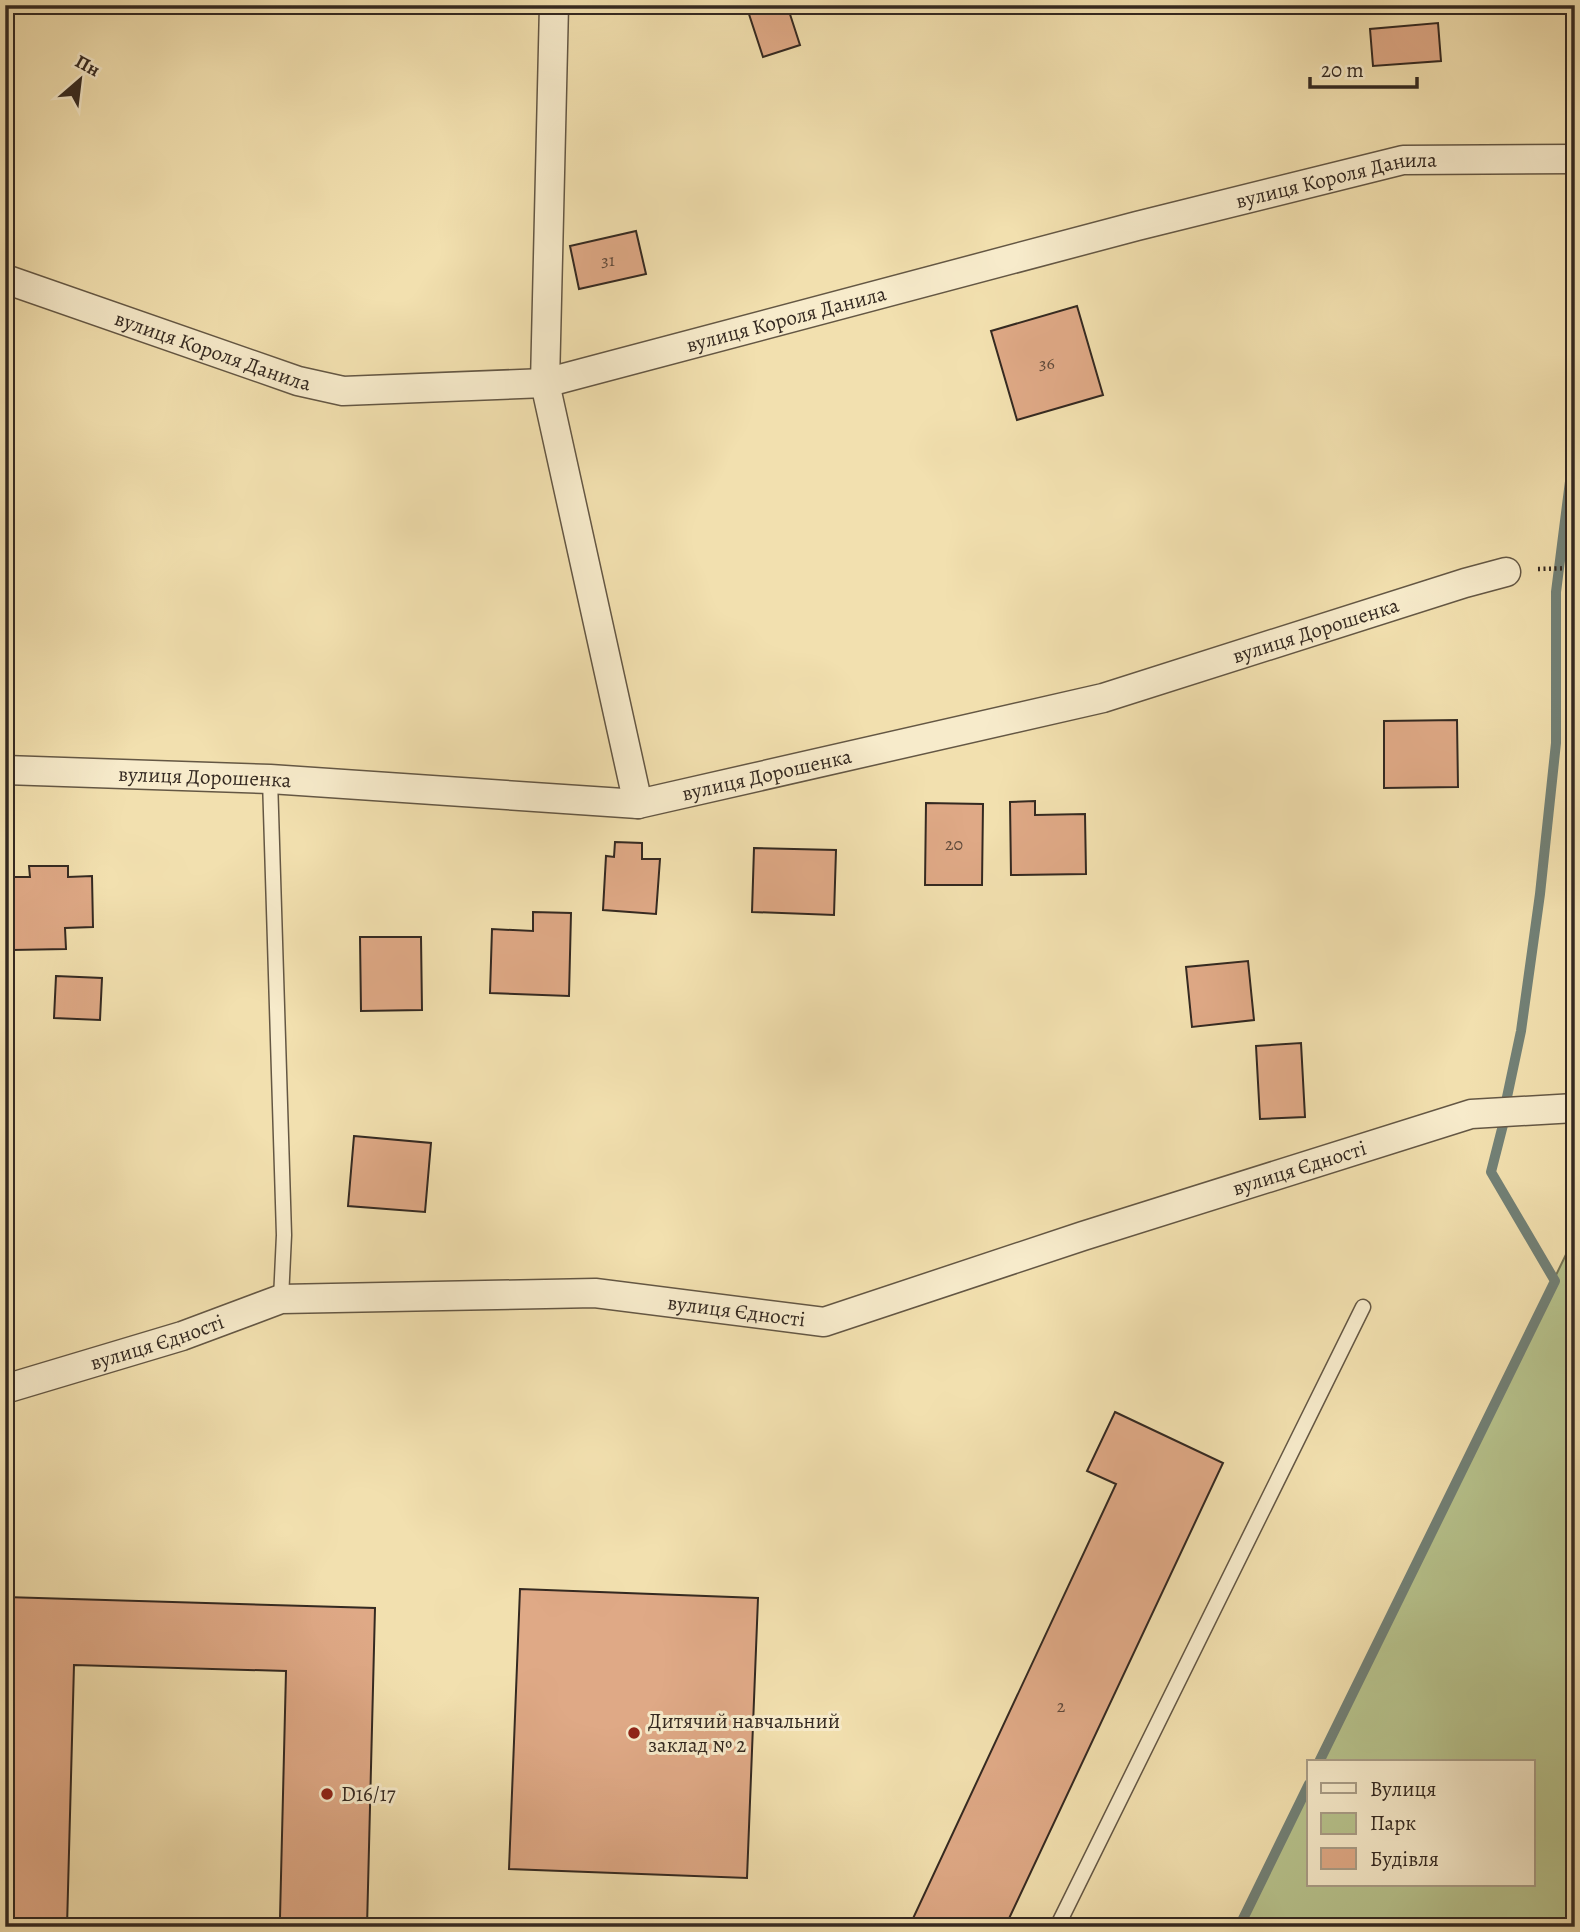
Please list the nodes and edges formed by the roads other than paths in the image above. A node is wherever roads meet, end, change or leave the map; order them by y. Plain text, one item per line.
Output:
1 (554, 5) edge
2 (1575, 159) edge
3 (5, 279) edge
4 (545, 383) junction
5 (1506, 572) dead end
6 (5, 770) edge
7 (270, 779) junction
8 (638, 804) junction
9 (1575, 1108) edge
10 (281, 1299) junction
11 (1363, 1307) dead end
12 (5, 1389) edge
13 (1057, 1927) edge

1 - 4 street
2 - 4 street, вулиця Короля Данила
3 - 4 street, вулиця Короля Данила
4 - 8 street
5 - 8 street, вулиця Дорошенка
6 - 7 street, вулиця Дорошенка
7 - 8 street, вулиця Дорошенка
7 - 10 lane
9 - 10 street, вулиця Єдності
10 - 12 street, вулиця Єдності
11 - 13 lane

